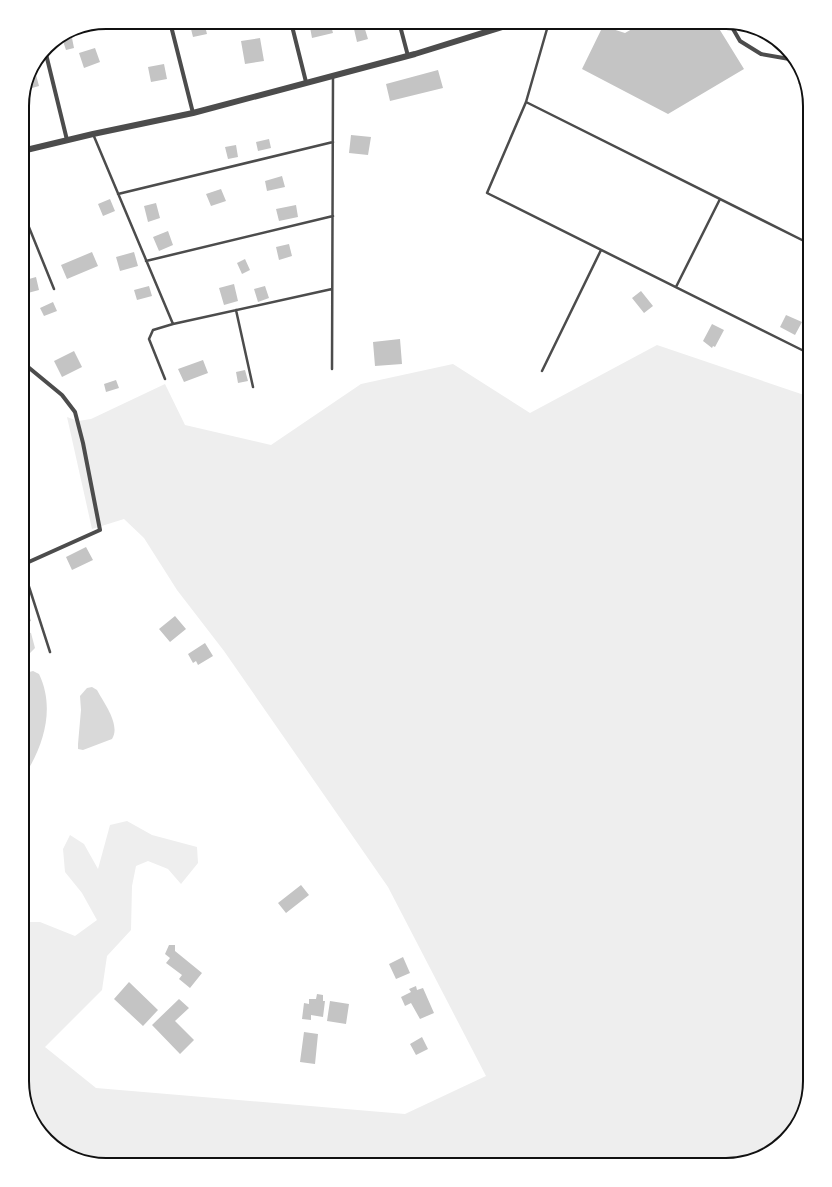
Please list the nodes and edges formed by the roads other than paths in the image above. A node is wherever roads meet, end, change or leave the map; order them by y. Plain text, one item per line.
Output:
1 (172, 29) edge
2 (293, 29) edge
3 (401, 29) edge
4 (496, 29) edge
5 (547, 29) edge
6 (733, 29) edge
7 (408, 56) junction
8 (47, 57) edge
9 (786, 58) edge
10 (333, 75) junction
11 (306, 82) junction
12 (526, 102) junction
13 (193, 113) junction
14 (93, 134) junction
15 (67, 140) junction
16 (333, 142) junction
17 (29, 149) edge
18 (118, 194) junction
19 (720, 199) junction
20 (333, 216) junction
21 (29, 227) edge
22 (803, 240) edge
23 (600, 250) junction
24 (146, 261) junction
25 (676, 287) junction
26 (54, 289) dead end
27 (332, 289) junction
28 (236, 310) junction
29 (173, 324) junction
30 (803, 350) edge
31 (29, 368) edge
32 (332, 369) dead end
33 (542, 371) dead end
34 (165, 379) dead end
35 (253, 387) dead end
36 (29, 562) edge
37 (29, 587) edge
38 (50, 652) dead end

1 - 13 street
2 - 11 street
3 - 7 street
4 - 7 street
5 - 12 lane
6 - 9 street
7 - 10 street
8 - 15 street
10 - 11 street
10 - 16 lane
11 - 13 street
12 - 19 lane
12 - 23 lane
13 - 14 street
14 - 15 street
14 - 18 lane
15 - 17 street
16 - 18 lane
16 - 20 lane
18 - 24 lane
19 - 22 lane
19 - 25 lane
20 - 24 lane
20 - 27 lane
21 - 26 lane
23 - 25 lane
23 - 33 lane
24 - 29 lane
25 - 30 lane
27 - 28 lane
27 - 32 lane
28 - 29 lane
28 - 35 lane
29 - 34 lane
31 - 36 street
37 - 38 lane

